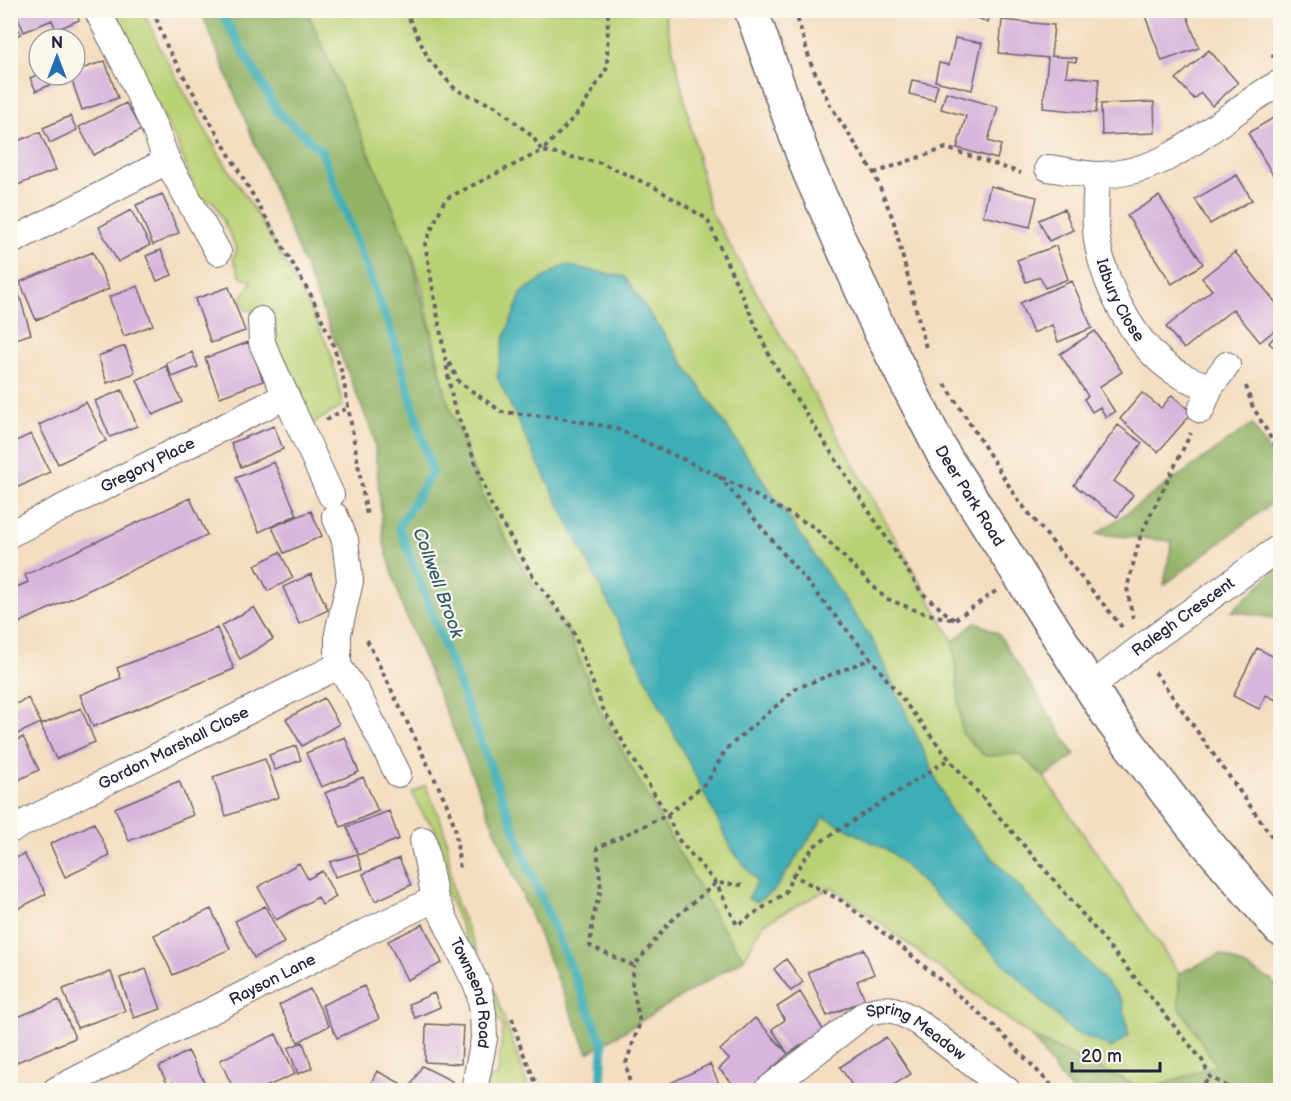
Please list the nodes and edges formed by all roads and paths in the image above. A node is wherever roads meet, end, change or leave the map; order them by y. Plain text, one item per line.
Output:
1 (97, 10) edge
2 (405, 10) edge
3 (751, 10) edge
4 (795, 10) edge
5 (1279, 10) edge
6 (608, 11) edge
7 (1275, 86) edge
8 (542, 151) junction
9 (167, 161) junction
10 (1048, 168) joint
11 (874, 173) junction
12 (1097, 175) junction
13 (10, 242) edge
14 (218, 252) dead end
15 (261, 320) dead end
16 (929, 358) dead end
17 (446, 359) junction
18 (1227, 365) joint
19 (942, 378) dead end
20 (286, 396) junction
21 (1205, 398) junction
22 (1281, 451) edge
23 (719, 476) junction
24 (10, 534) edge
25 (1281, 547) edge
26 (1018, 576) junction
27 (954, 620) junction
28 (1139, 649) junction
29 (870, 659) junction
30 (338, 666) junction
31 (1089, 688) junction
32 (949, 759) junction
33 (398, 774) dead end
34 (667, 815) junction
35 (10, 831) edge
36 (423, 840) dead end
37 (1281, 848) edge
38 (793, 875) junction
39 (716, 883) junction
40 (742, 885) dead end
41 (435, 899) junction
42 (1281, 929) edge
43 (634, 966) junction
44 (1210, 1077) junction
45 (56, 1090) edge
46 (474, 1090) edge
47 (631, 1090) edge
48 (766, 1090) edge
49 (1007, 1090) edge
50 (1060, 1090) edge
51 (1198, 1090) edge
52 (1234, 1090) edge

1 - 9 street
2 - 8 path
3 - 26 street, Deer Park Road
4 - 11 path
5 - 7 path
6 - 8 path
7 - 12 street
8 - 17 path
8 - 27 path
9 - 13 street
9 - 14 street
10 - 11 path
10 - 12 street
11 - 16 path
12 - 21 street, Idbury Close
15 - 20 street
17 - 23 path
17 - 34 path
18 - 21 street
18 - 22 path
19 - 28 path
20 - 24 street, Gregory Place
20 - 30 street
21 - 28 path
23 - 27 path
23 - 29 path
25 - 28 street, Ralegh Crescent
26 - 27 path
26 - 31 street, Deer Park Road
28 - 31 street, Ralegh Crescent
28 - 37 path
29 - 32 path
29 - 34 path
30 - 33 street
30 - 35 street, Gordon Marshall Close
31 - 42 street, Deer Park Road
32 - 38 path
32 - 44 path
34 - 39 path
34 - 43 path
36 - 41 street
38 - 39 path
38 - 50 path
39 - 40 path
39 - 43 path
41 - 45 street, Rayson Lane
41 - 46 street, Townsend Road
43 - 47 path
44 - 51 path
44 - 52 path
48 - 49 street, Spring Meadow

